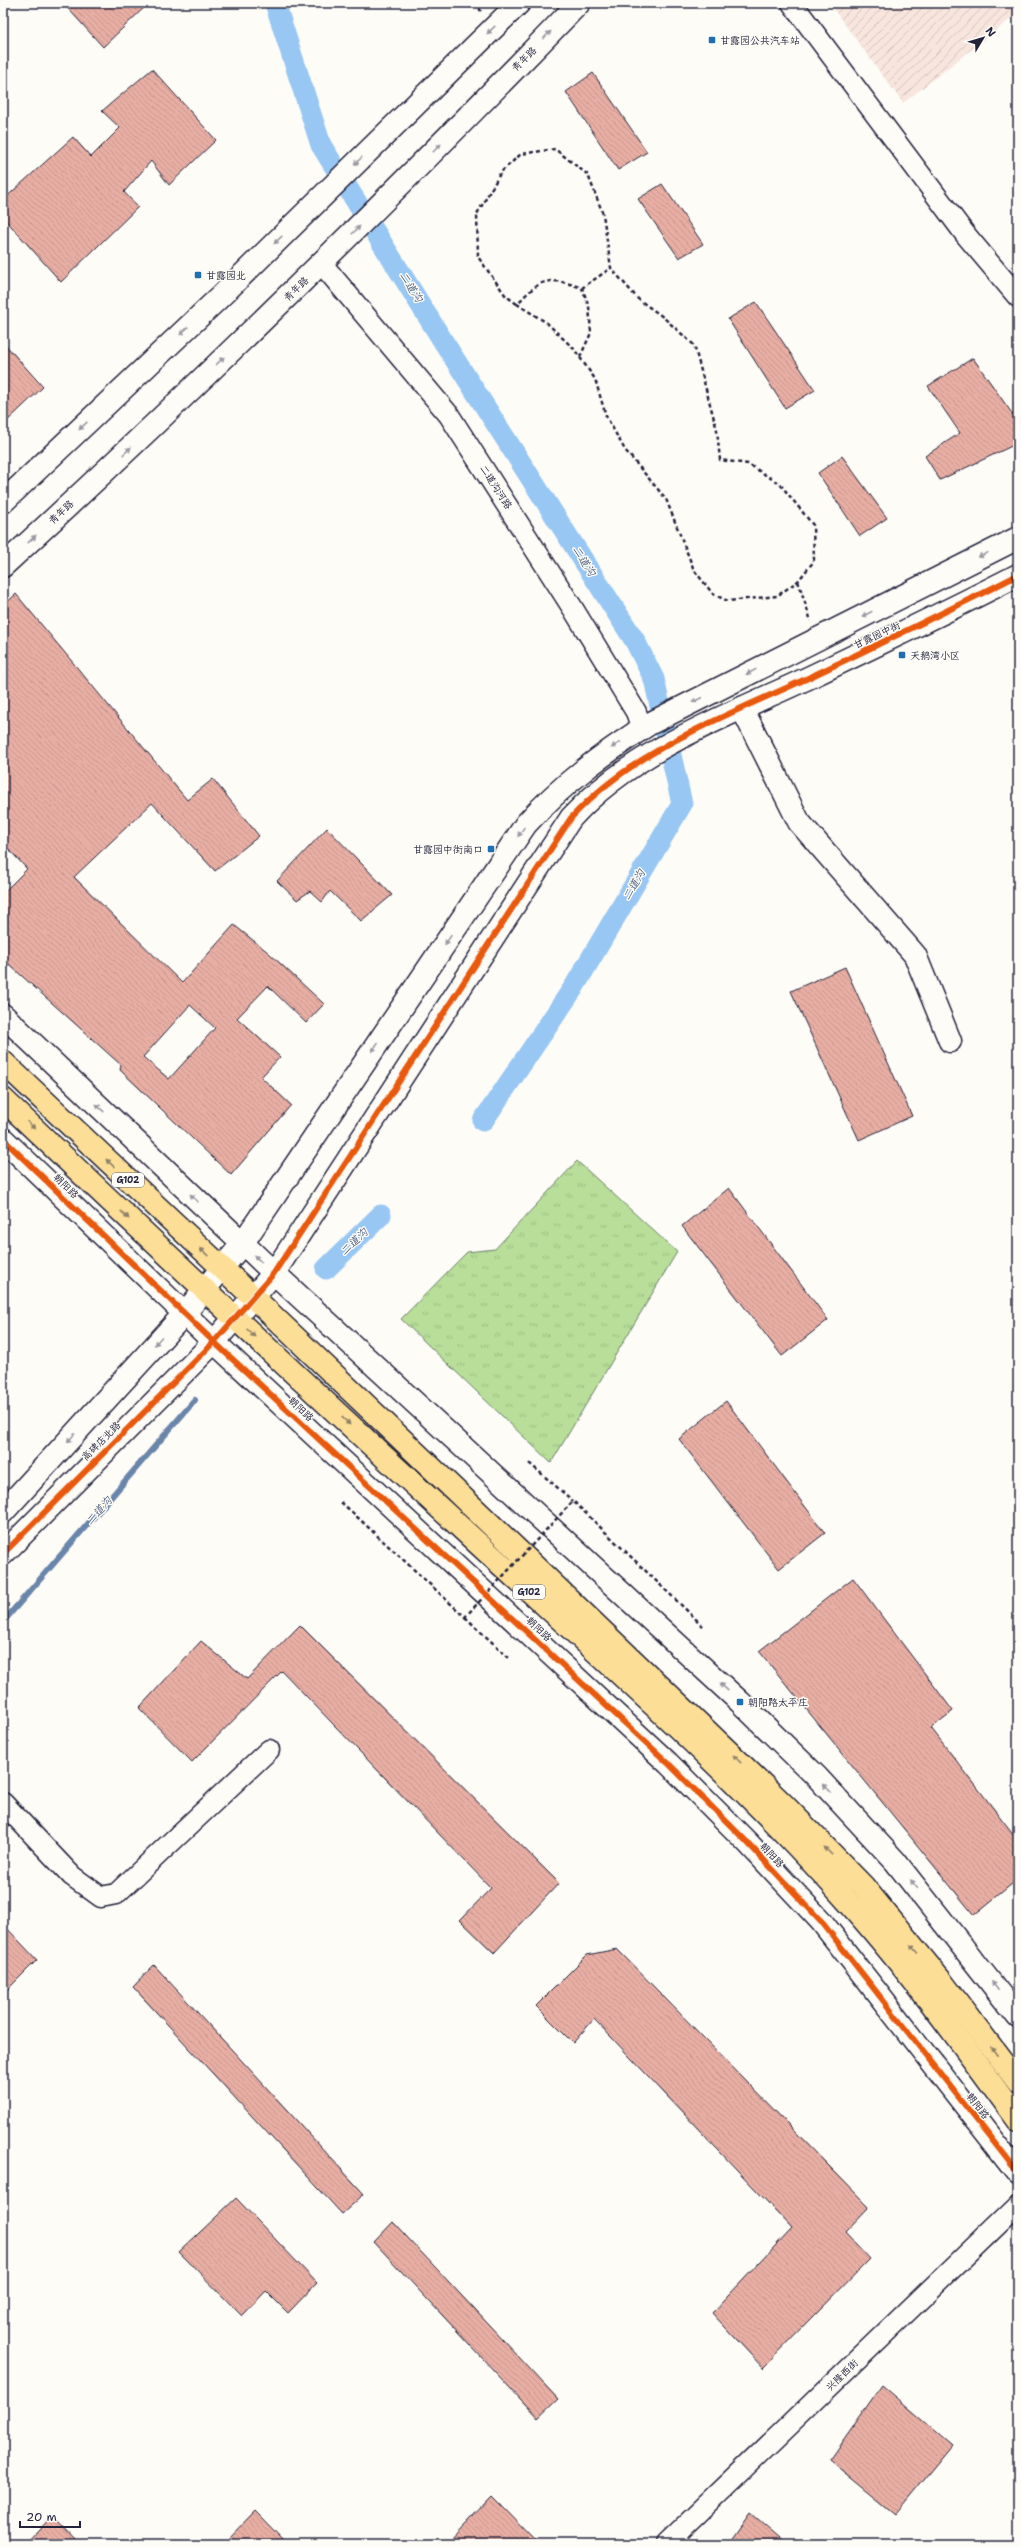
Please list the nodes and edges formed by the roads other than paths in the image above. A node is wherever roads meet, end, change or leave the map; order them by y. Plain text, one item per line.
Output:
1 (519, 3) edge
2 (579, 3) edge
3 (792, 3) edge
4 (325, 261) junction
5 (1018, 297) edge
6 (3, 502) edge
7 (1018, 538) edge
8 (3, 566) edge
9 (1018, 575) edge
10 (742, 708) junction
11 (646, 727) junction
12 (3, 1015) edge
13 (950, 1041) dead end
14 (3, 1062) edge
15 (3, 1099) edge
16 (3, 1139) edge
17 (242, 1244) junction
18 (221, 1269) junction
19 (274, 1273) junction
20 (204, 1290) junction
21 (254, 1297) junction
22 (185, 1312) junction
23 (235, 1318) junction
24 (214, 1342) junction
25 (3, 1512) edge
26 (3, 1554) edge
27 (268, 1750) dead end
28 (3, 1803) edge
29 (1018, 2017) edge
30 (1018, 2082) edge
31 (1018, 2120) edge
32 (1018, 2173) edge
33 (1018, 2205) edge
34 (666, 2544) edge

1 -> 6 street
4 -> 2 street, 青年路
3 - 5 street
8 -> 4 street, 青年路
4 - 11 street, 二道沟河路
7 -> 11 street
9 - 10 street, 甘露园中街
10 - 13 street
10 - 19 street, 甘露园中街
11 -> 17 street
17 -> 12 street
18 -> 14 highway, G102
15 -> 20 highway, 朝阳路 / G102
16 - 22 street, 朝阳路
17 - 18 street
19 -> 17 street
18 - 20 street
18 - 21 highway, G102
19 - 21 street, 高碑店北路
29 -> 19 street
20 - 22 street
20 - 23 highway, 朝阳路 / G102
21 - 23 street, 高碑店北路
30 -> 21 highway, G102
22 - 24 street, 朝阳路
22 -> 25 street
23 - 24 street, 高碑店北路
23 -> 31 highway, 朝阳路 / G102
24 - 26 street, 高碑店北路
24 - 32 street, 朝阳路
27 - 28 street
33 - 34 street, 兴隆西街

